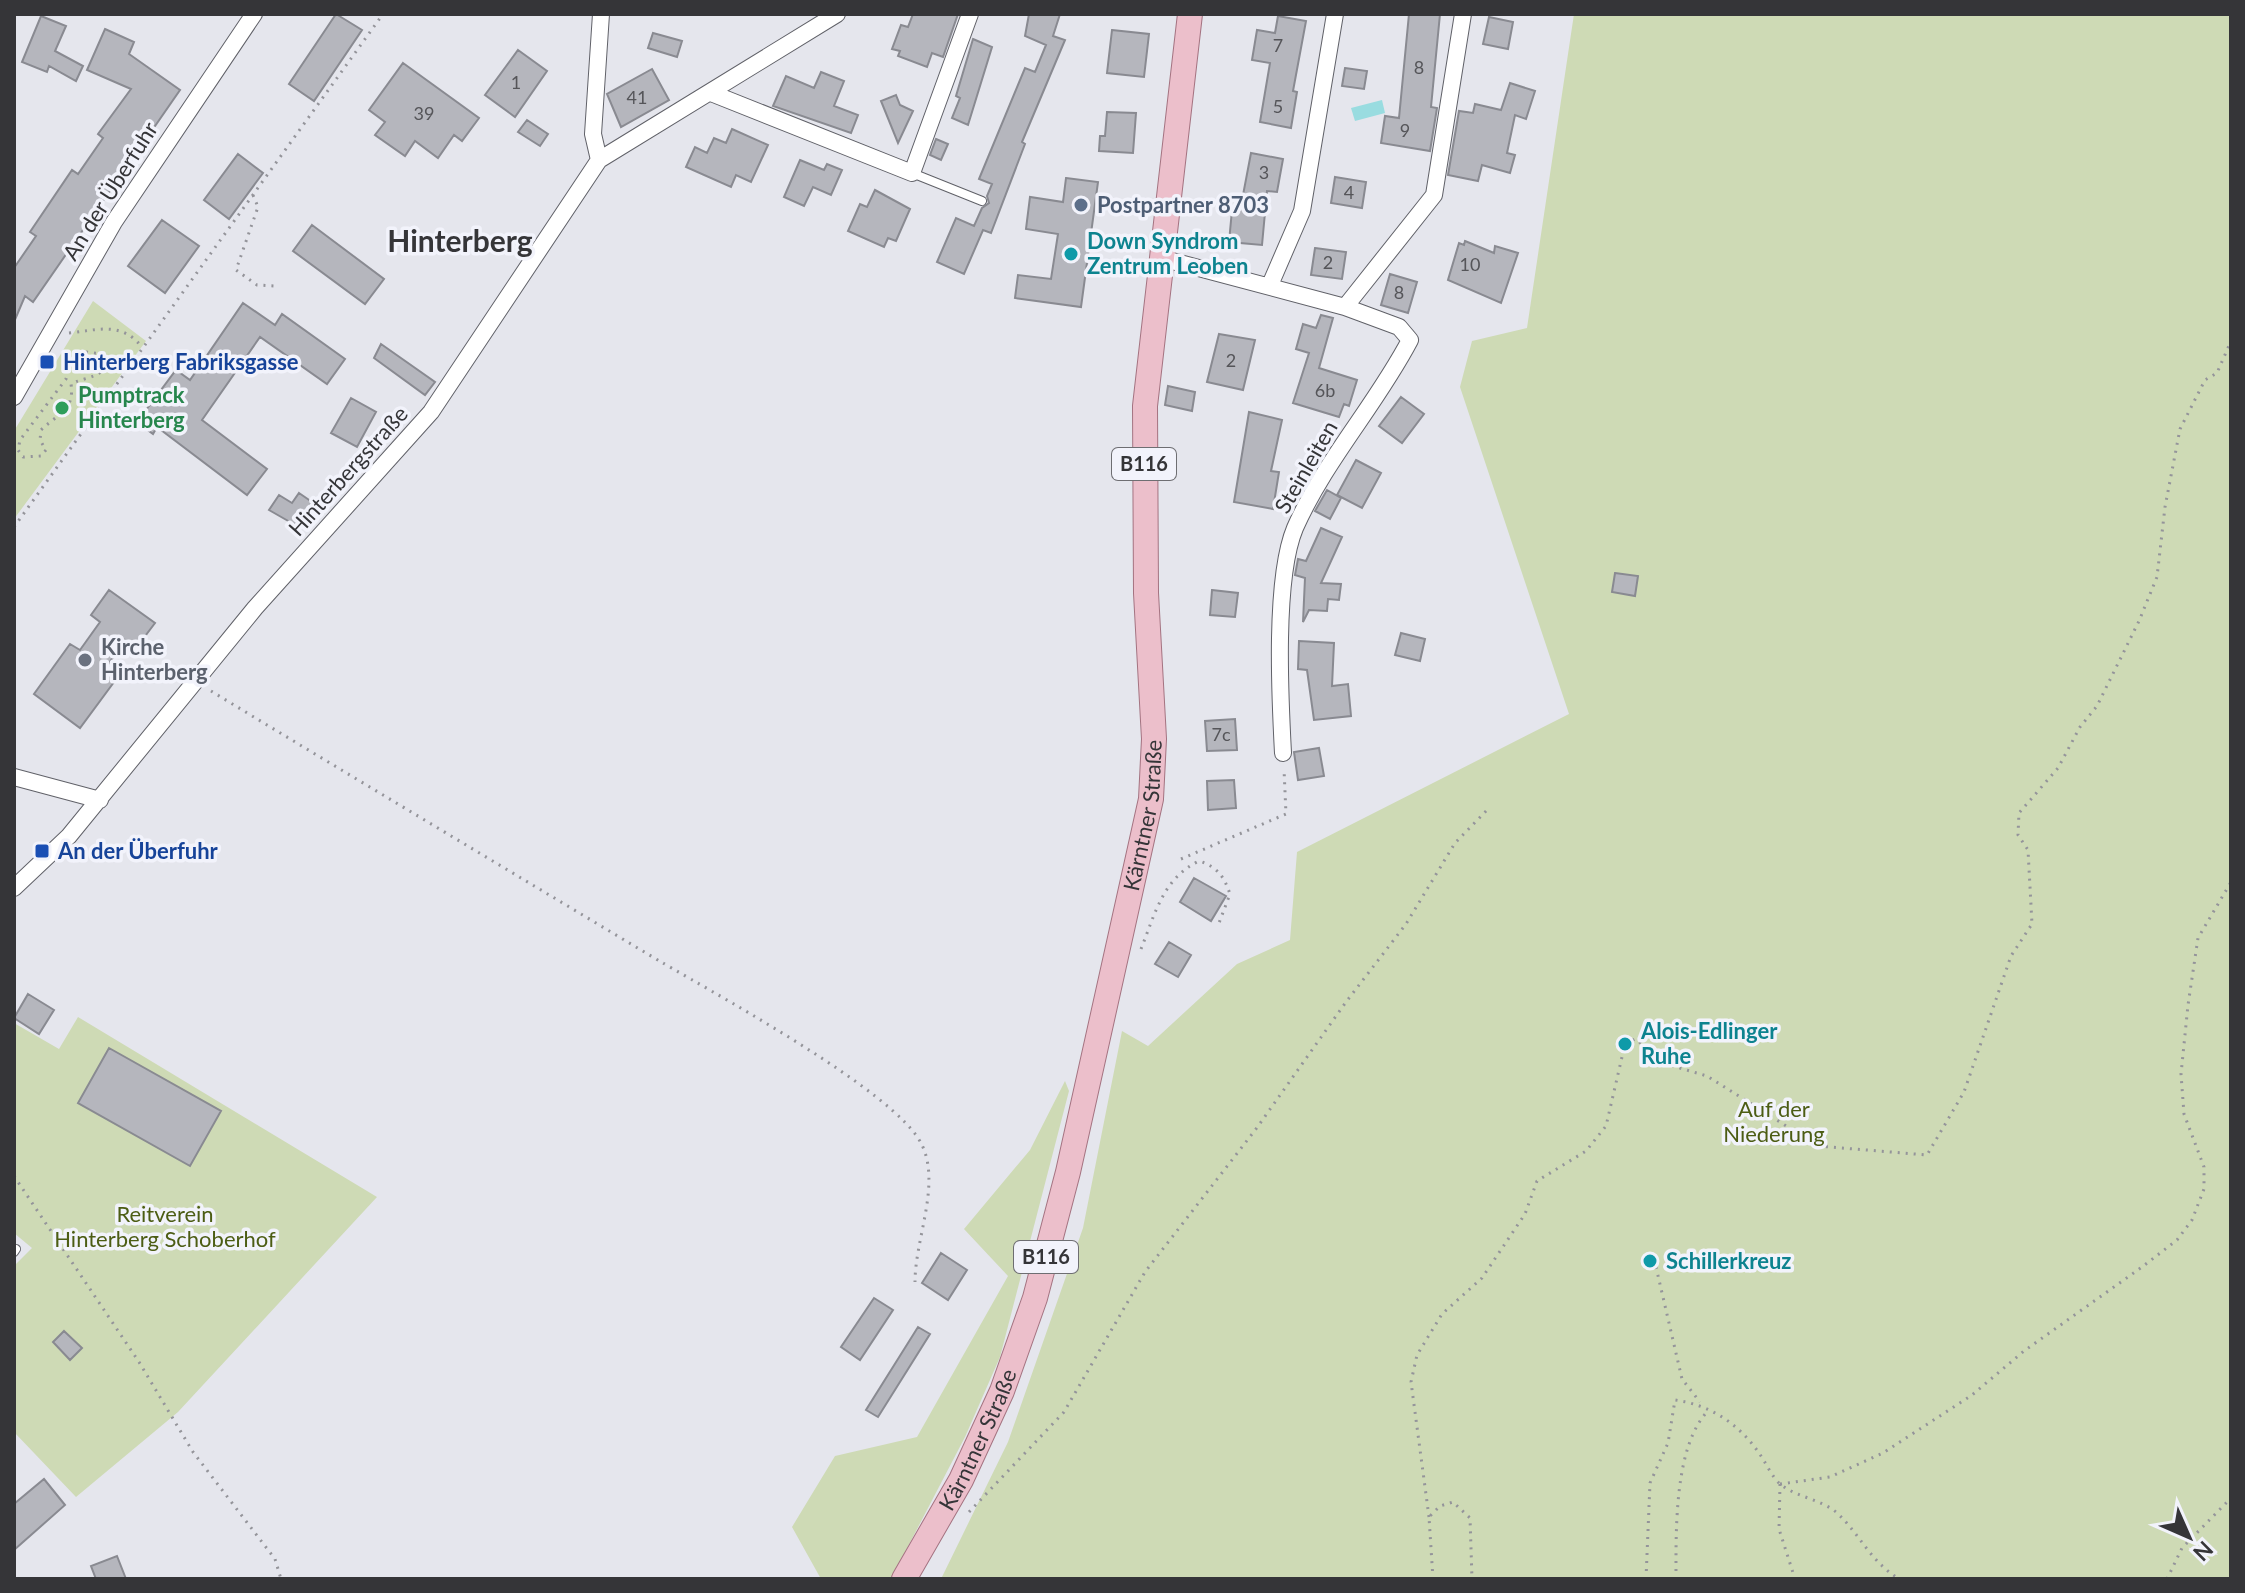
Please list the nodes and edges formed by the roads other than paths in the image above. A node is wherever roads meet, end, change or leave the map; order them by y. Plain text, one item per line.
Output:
1 (254, 14) edge
2 (601, 14) edge
3 (837, 14) edge
4 (970, 14) edge
5 (1190, 14) edge
6 (1335, 14) edge
7 (1463, 14) edge
8 (711, 93) junction
9 (599, 160) junction
10 (912, 173) junction
11 (982, 201) dead end
12 (1161, 258) junction
13 (1270, 285) junction
14 (1345, 307) junction
15 (14, 397) edge
16 (1283, 753) road end
17 (14, 777) edge
18 (100, 800) junction
19 (14, 888) edge
20 (904, 1579) edge

1 - 15 street, An der Überfuhr
2 - 9 street
3 - 8 street, Hinterbergstraße
4 - 10 street
5 - 12 main road, Kärntner Straße / B116
6 - 13 street
7 - 14 street
8 - 9 street, Hinterbergstraße
8 - 10 street
9 - 18 street, Hinterbergstraße
10 - 11 lane
12 - 13 street, Steinleiten
12 - 20 main road, Kärntner Straße / B116
13 - 14 street, Steinleiten
14 - 16 street, Steinleiten
17 - 18 street
18 - 19 street, Hinterbergstraße

